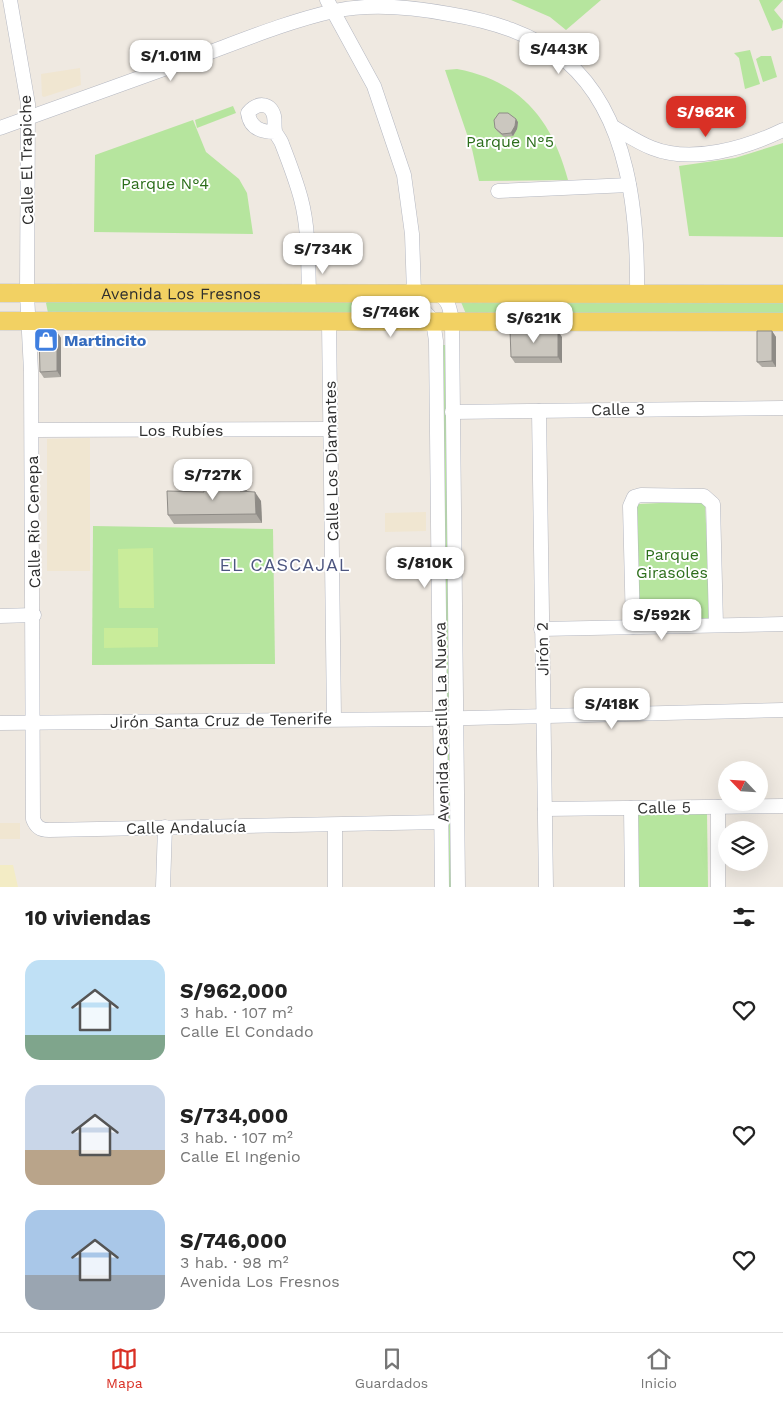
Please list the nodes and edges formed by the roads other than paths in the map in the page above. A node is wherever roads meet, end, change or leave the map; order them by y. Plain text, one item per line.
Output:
1 (10, 0) edge
2 (330, 6) edge
3 (27, 119) junction
4 (0, 128) edge
5 (614, 128) junction
6 (783, 130) edge
7 (275, 132) dead end
8 (628, 185) junction
9 (498, 191) dead end
10 (0, 293) edge
11 (414, 293) junction
12 (27, 294) junction
13 (309, 294) junction
14 (438, 294) junction
15 (637, 294) junction
16 (783, 294) edge
17 (0, 321) edge
18 (30, 321) junction
19 (433, 321) junction
20 (452, 321) junction
21 (329, 322) junction
22 (783, 322) edge
23 (783, 408) edge
24 (539, 411) junction
25 (452, 412) junction
26 (330, 429) junction
27 (32, 430) junction
28 (34, 615) junction
29 (0, 616) edge
30 (783, 624) edge
31 (716, 626) junction
32 (633, 627) junction
33 (541, 629) junction
34 (783, 710) edge
35 (543, 717) junction
36 (457, 718) junction
37 (334, 719) junction
38 (441, 719) junction
39 (35, 722) junction
40 (0, 723) edge
41 (768, 806) edge
42 (783, 806) edge
43 (718, 807) edge
44 (631, 808) junction
45 (545, 809) junction
46 (718, 811) edge
47 (442, 822) junction
48 (335, 825) junction
49 (164, 828) junction
50 (163, 887) edge
51 (335, 887) edge
52 (442, 887) edge
53 (458, 887) edge
54 (546, 887) edge
55 (632, 887) edge
56 (718, 887) edge

1 - 3 street, Calle El Trapiche
2 - 3 street
2 - 5 street
2 - 11 street
3 - 4 street
3 - 12 street, Calle El Trapiche
5 - 6 street
5 - 8 street
7 - 13 street
8 - 9 street
8 - 15 street
10 - 12 main road, Avenida Los Fresnos
11 - 13 main road, Avenida Los Fresnos
11 - 14 main road, Avenida Los Fresnos
11 - 19 street
12 - 13 main road, Avenida Los Fresnos
12 - 18 street, Calle El Trapiche
14 - 15 main road, Avenida Los Fresnos
14 - 20 street, Avenida Castilla La Nueva
15 - 16 main road, Avenida Los Fresnos
17 - 18 main road, Avenida Los Fresnos
18 - 21 main road, Avenida Los Fresnos
18 - 27 street, Calle Rio Cenepa
19 - 20 main road, Avenida Los Fresnos
19 - 21 main road, Avenida Los Fresnos
19 - 38 street, Avenida Castilla La Nueva
20 - 22 main road, Avenida Los Fresnos
20 - 25 street, Avenida Castilla La Nueva
21 - 26 street, Calle Los Diamantes
23 - 24 street, Calle 3
24 - 25 street, Calle 3
24 - 33 street, Jirón 2
25 - 36 street, Avenida Castilla La Nueva
26 - 27 street, Los Rubíes
26 - 37 street, Calle Los Diamantes
27 - 28 street, Calle Rio Cenepa
28 - 29 street
28 - 39 street, Calle Rio Cenepa
30 - 31 street
31 - 32 street
31 - 32 street
32 - 33 street
33 - 35 street, Jirón 2
34 - 35 street, Jirón Santa Cruz de Tenerife
35 - 36 street, Jirón Santa Cruz de Tenerife
35 - 45 street, Jirón 2
36 - 38 street, Jirón Santa Cruz de Tenerife
36 - 53 street, Avenida Castilla La Nueva
37 - 38 street, Jirón Santa Cruz de Tenerife
37 - 39 street, Jirón Santa Cruz de Tenerife
38 - 47 street, Avenida Castilla La Nueva
39 - 40 street, Jirón Santa Cruz de Tenerife
39 - 49 street, Calle Andalucía
41 - 42 street, Calle 5
43 - 44 street, Calle 5
44 - 45 street, Calle 5
44 - 55 street
45 - 54 street, Jirón 2
46 - 56 street
47 - 48 street, Calle Andalucía
47 - 52 street, Avenida Castilla La Nueva
48 - 49 street, Calle Andalucía
48 - 51 street
49 - 50 street

